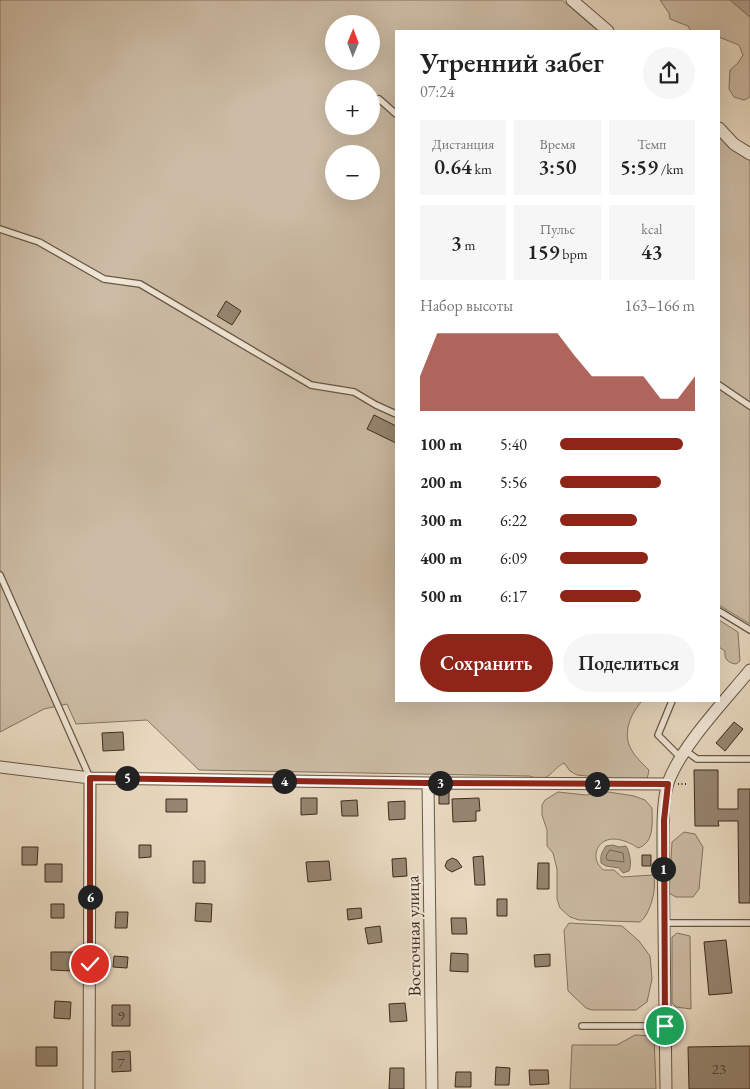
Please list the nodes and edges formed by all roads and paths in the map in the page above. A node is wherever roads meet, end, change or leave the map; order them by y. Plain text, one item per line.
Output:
1 (572, 0) edge
2 (607, 30) edge
3 (380, 100) edge
4 (395, 113) edge
5 (720, 129) edge
6 (750, 154) edge
7 (0, 228) edge
8 (720, 385) edge
9 (750, 406) edge
10 (395, 414) edge
11 (0, 574) edge
12 (720, 612) edge
13 (750, 630) edge
14 (750, 670) edge
15 (672, 702) edge
16 (683, 754) junction
17 (750, 759) edge
18 (0, 767) edge
19 (90, 778) junction
20 (428, 783) junction
21 (668, 784) junction
22 (664, 923) junction
23 (750, 923) edge
24 (582, 1026) dead end
25 (665, 1026) junction
26 (89, 1089) edge
27 (432, 1089) edge
28 (666, 1089) edge

1 - 2 street
3 - 4 lane
5 - 6 street
7 - 10 lane
8 - 9 lane
11 - 19 lane
12 - 13 lane
14 - 16 street
15 - 16 lane
16 - 17 lane
16 - 21 street
18 - 19 street
19 - 20 street
19 - 26 street
20 - 21 street
20 - 27 street, Восточная улица
21 - 22 street
22 - 23 lane
22 - 25 street
24 - 25 lane
25 - 28 street

